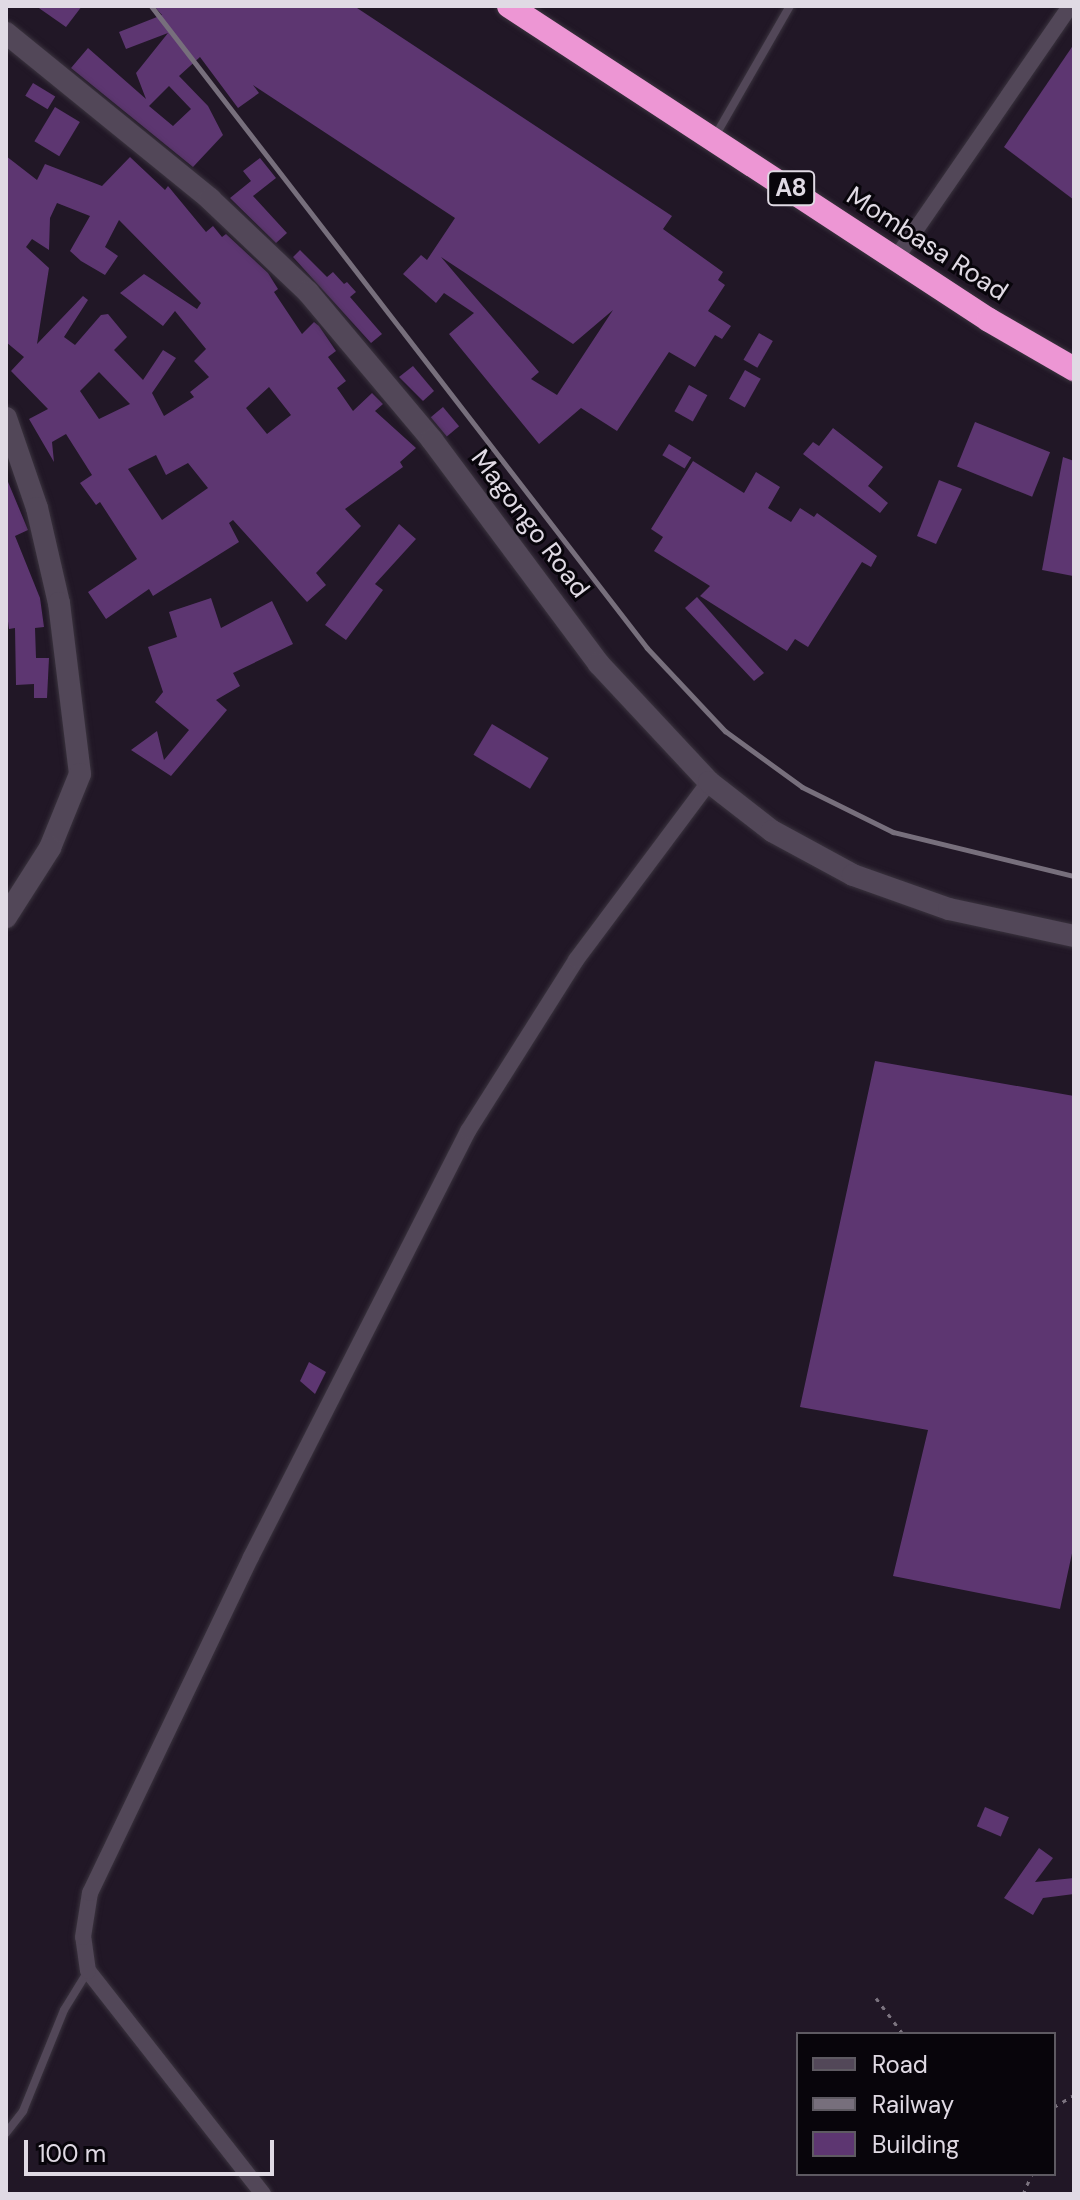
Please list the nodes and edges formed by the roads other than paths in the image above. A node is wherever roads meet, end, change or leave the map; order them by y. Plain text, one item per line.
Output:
1 (509, 6) edge
2 (790, 6) edge
3 (1070, 6) edge
4 (6, 33) edge
5 (714, 138) junction
6 (897, 257) junction
7 (1074, 369) edge
8 (6, 418) edge
9 (709, 782) junction
10 (6, 917) edge
11 (1074, 936) edge
12 (88, 1971) junction
13 (6, 2133) edge
14 (263, 2194) edge

1 - 5 highway, Mombasa Road / A8
2 - 5 lane
3 - 6 street
4 - 9 street, Magongo Road
5 - 6 highway, Mombasa Road / A8
6 - 7 highway, Mombasa Road / A8
8 - 10 street
9 - 11 street, Magongo Road
9 - 12 street
12 - 13 lane
12 - 14 street

